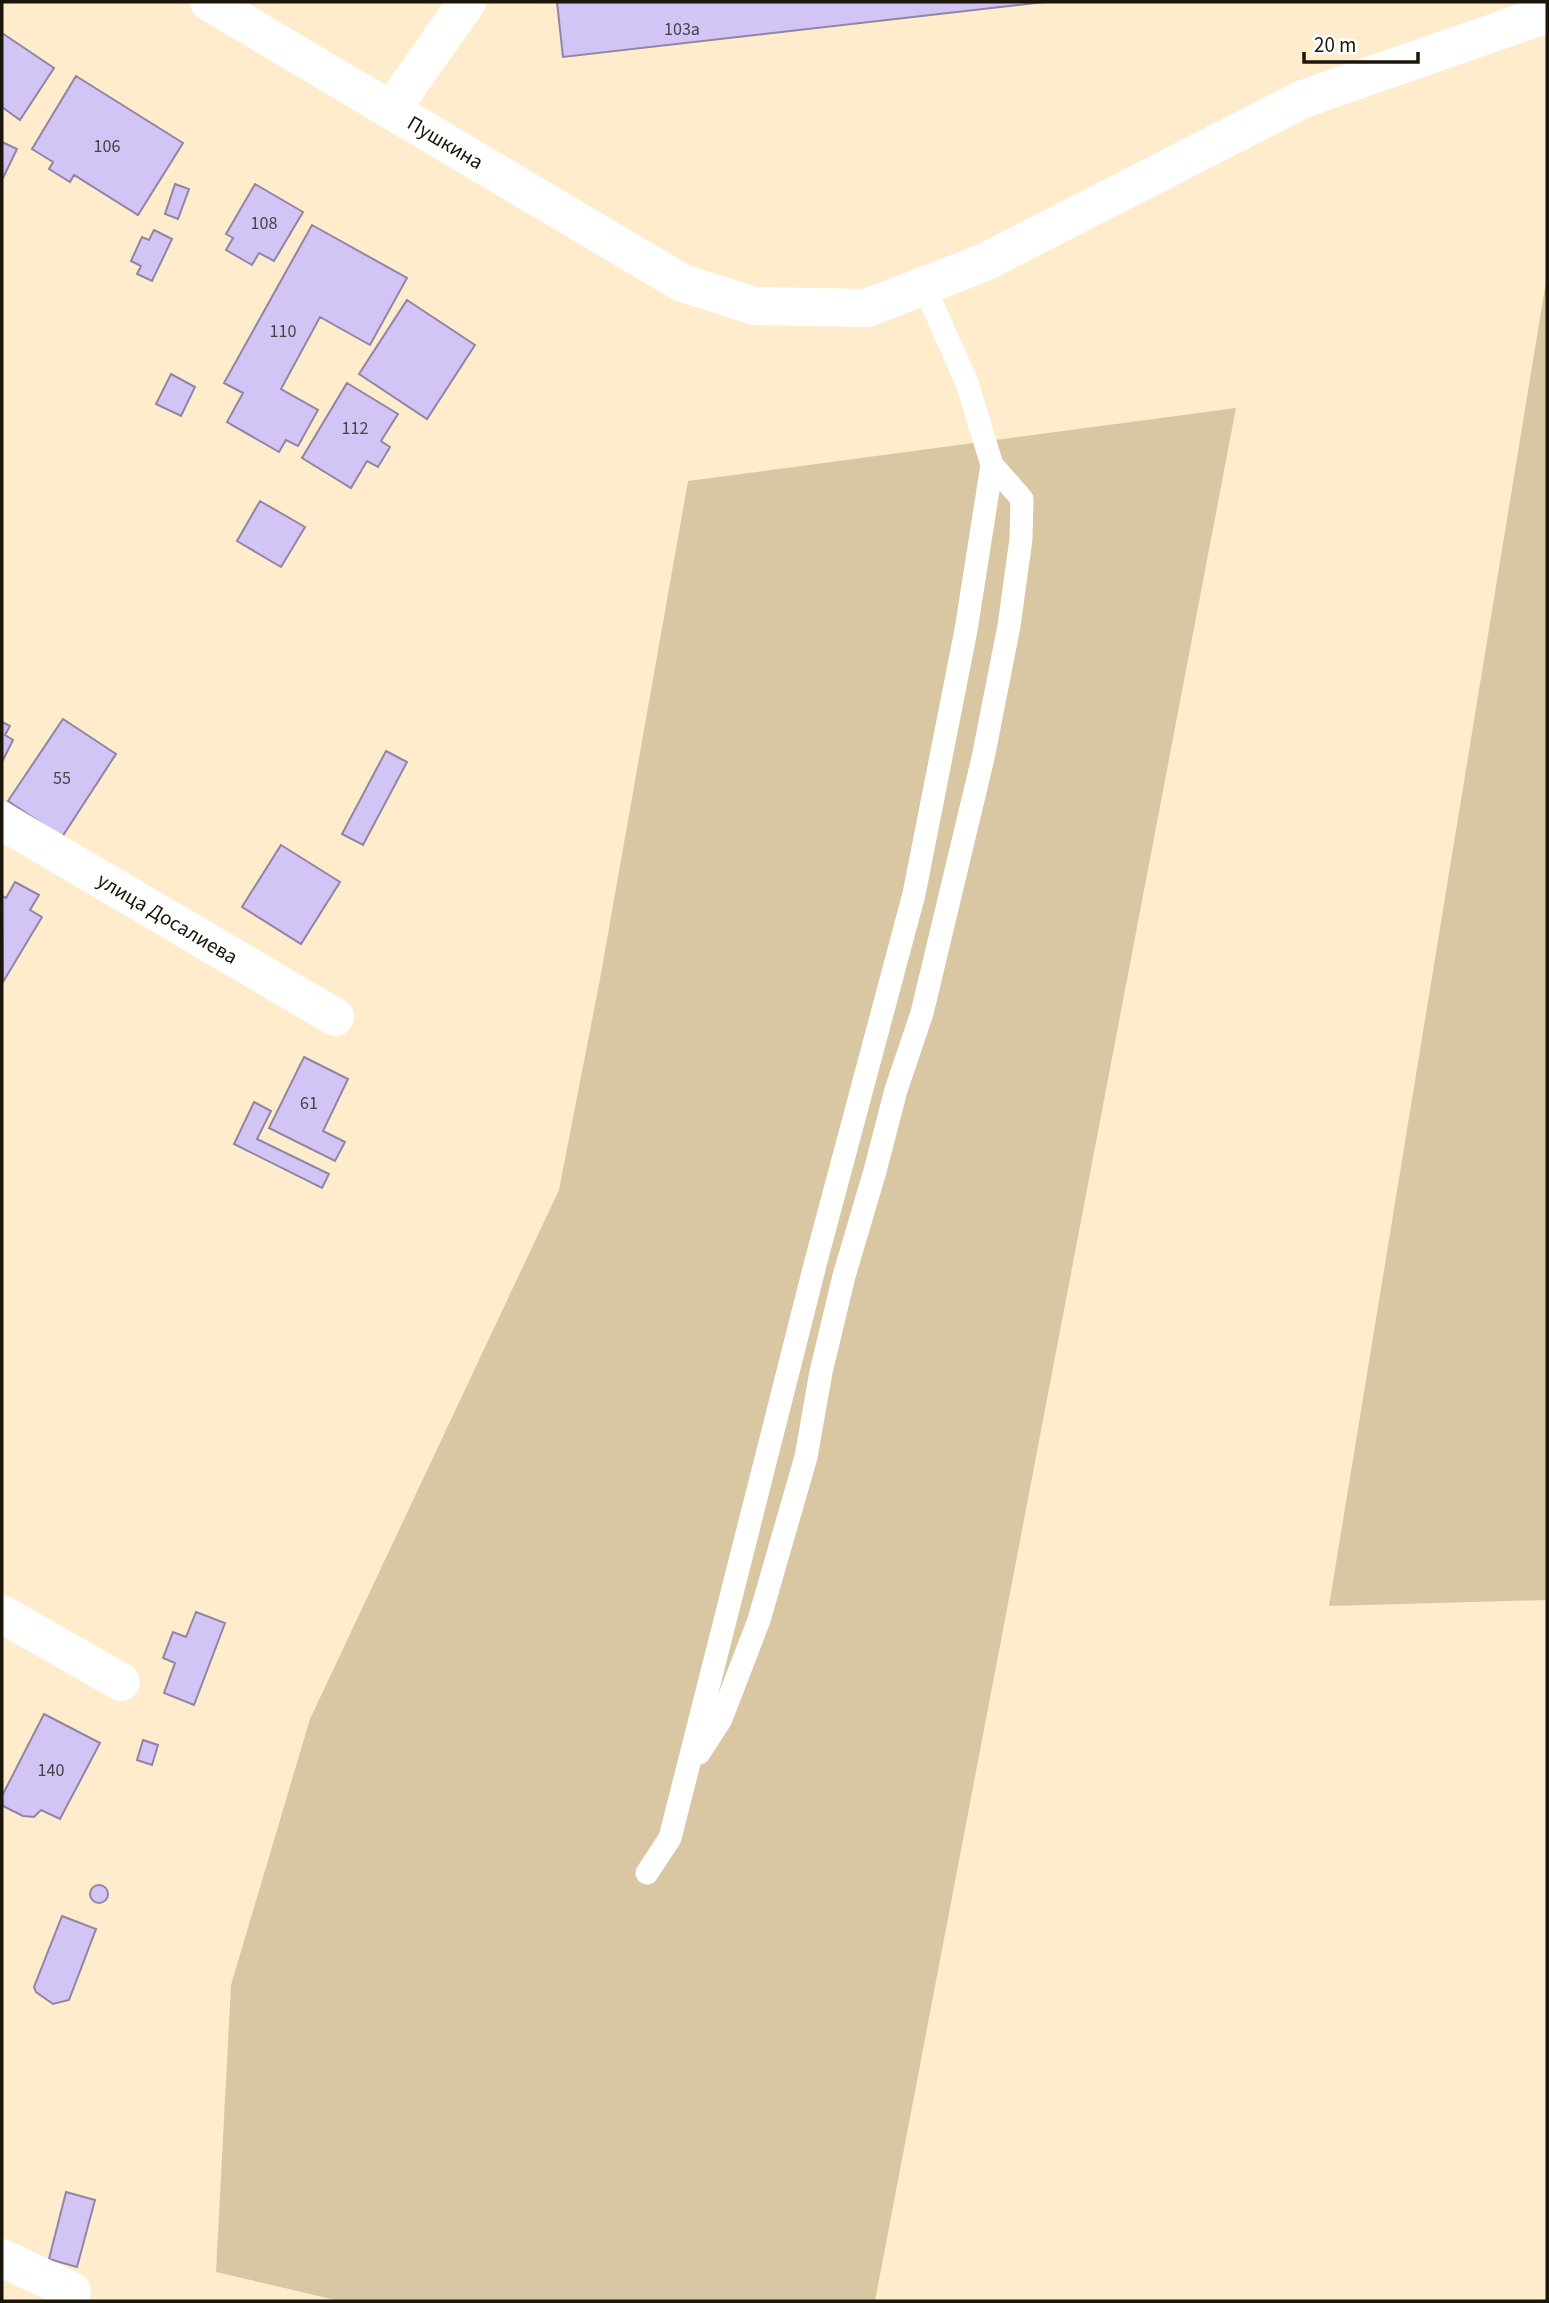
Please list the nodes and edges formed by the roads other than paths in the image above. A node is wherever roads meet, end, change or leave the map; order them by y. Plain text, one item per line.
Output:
1 (209, 2) edge
2 (467, 2) edge
3 (1547, 13) edge
4 (391, 110) junction
5 (924, 286) junction
6 (992, 465) junction
7 (2, 821) edge
8 (335, 1017) dead end
9 (2, 1614) edge
10 (121, 1682) dead end
11 (687, 1771) junction
12 (647, 1873) dead end
13 (2, 2258) edge
14 (72, 2291) dead end

1 - 4 street, Пушкина
2 - 4 street
3 - 5 street, Пушкина
4 - 5 street, Пушкина
5 - 6 lane
6 - 11 lane
6 - 11 lane
7 - 8 street, улица Досалиева
9 - 10 street
11 - 12 lane
13 - 14 street

